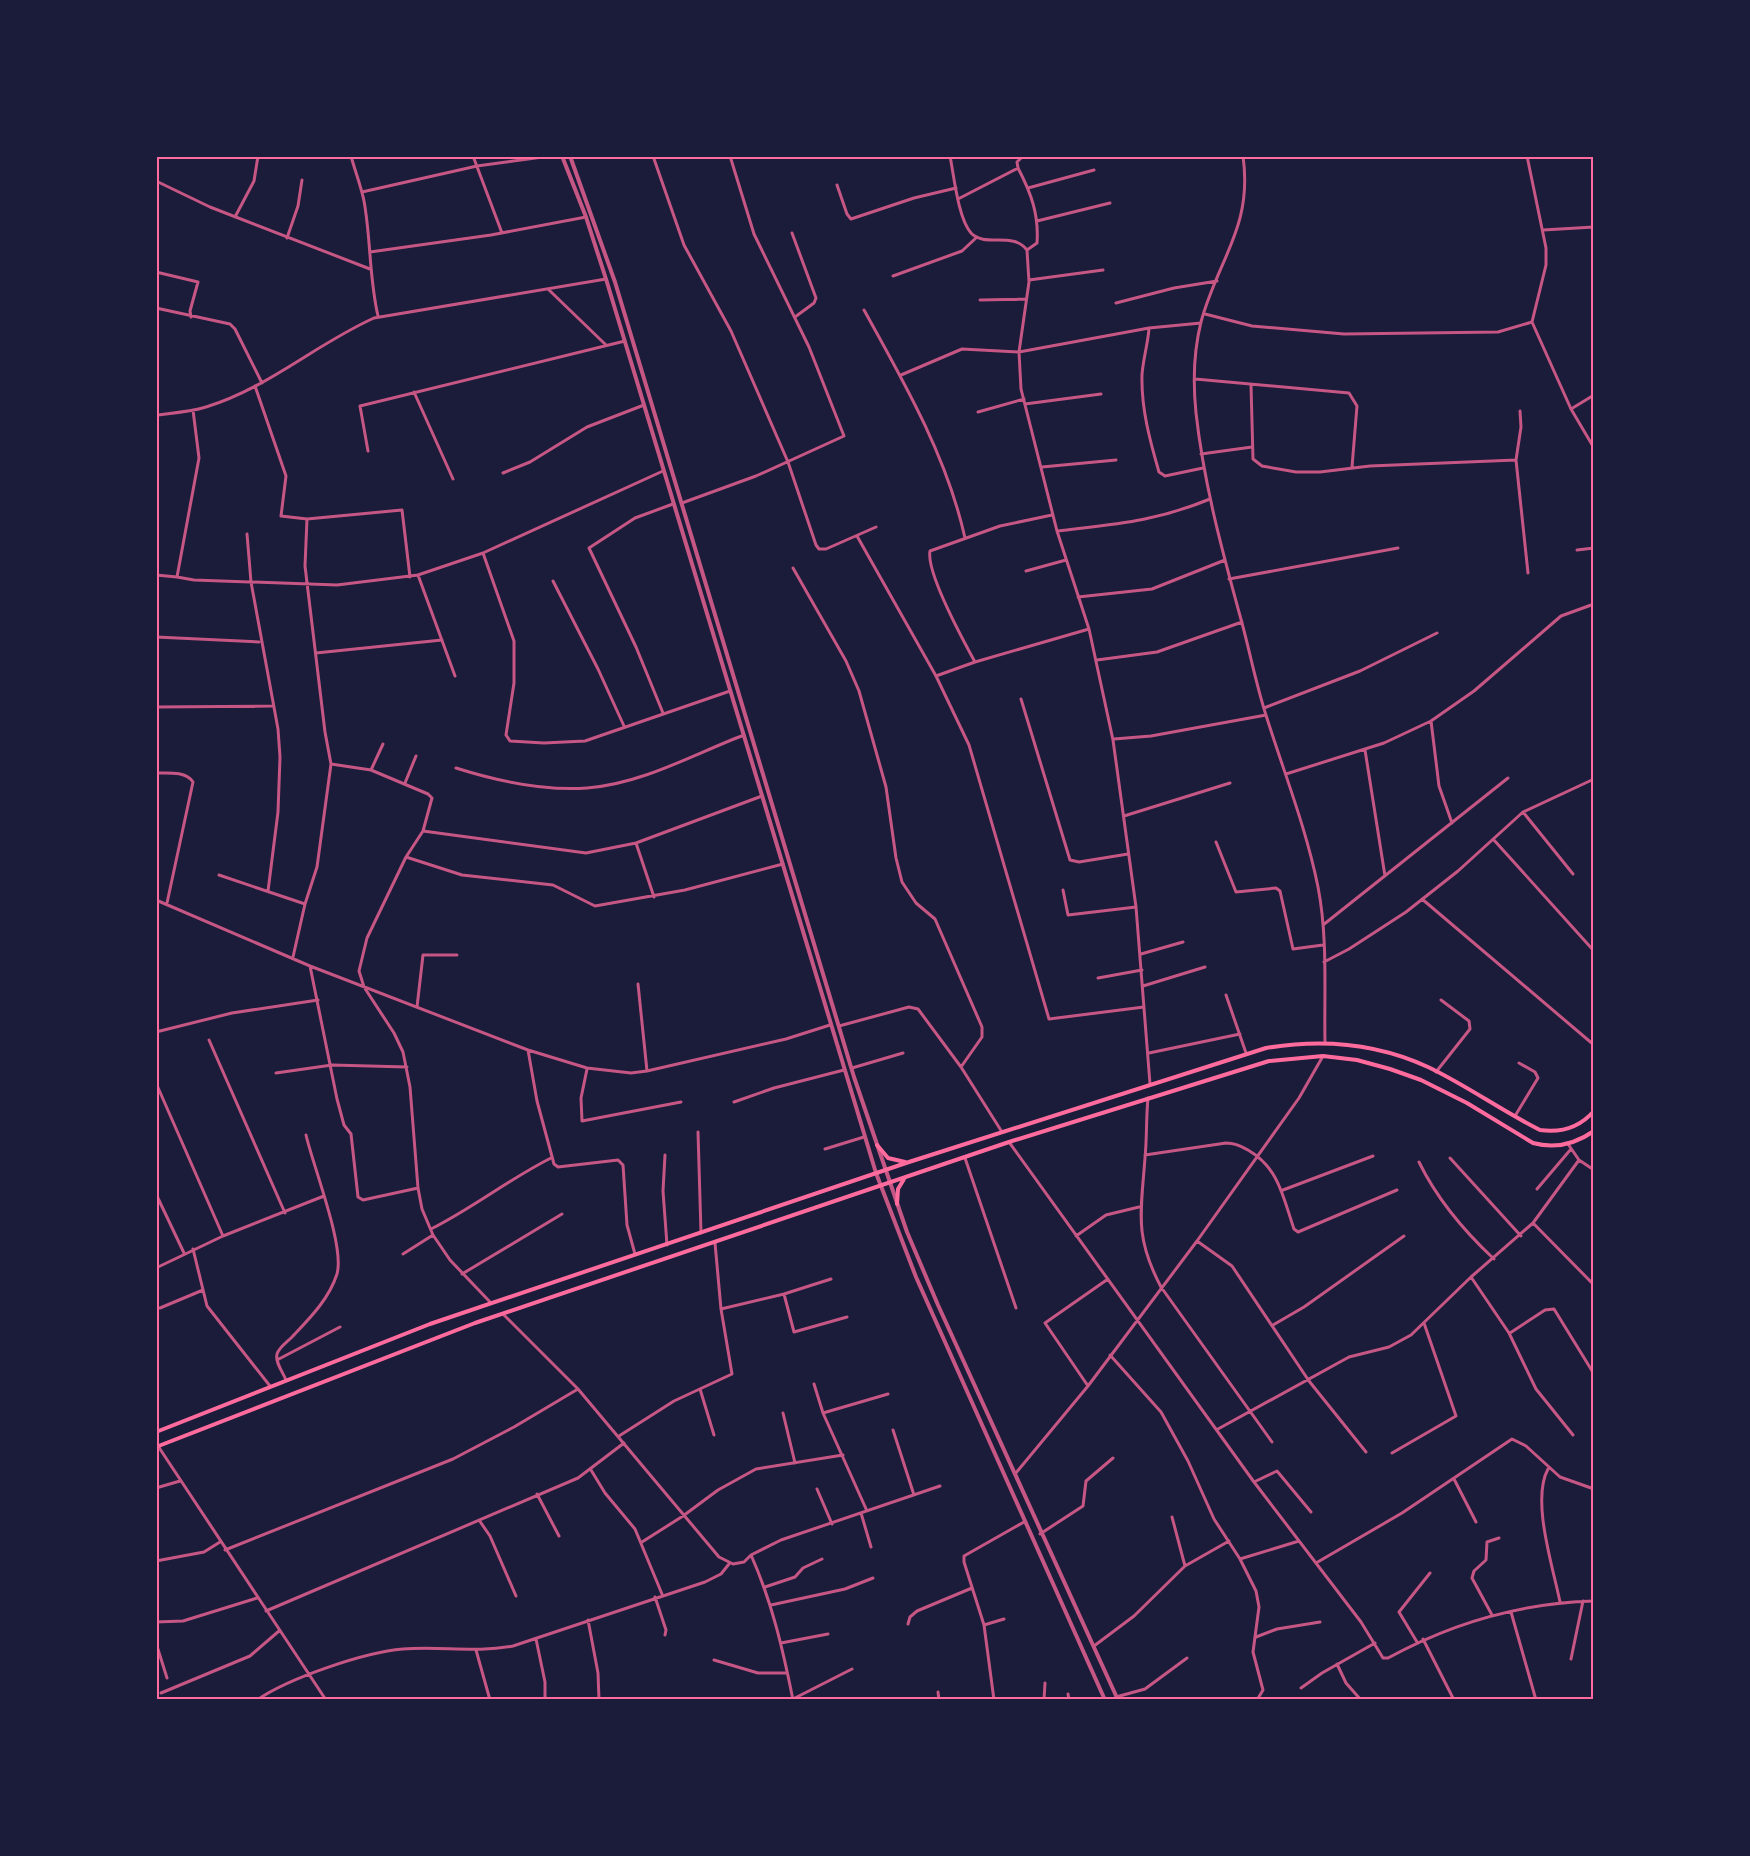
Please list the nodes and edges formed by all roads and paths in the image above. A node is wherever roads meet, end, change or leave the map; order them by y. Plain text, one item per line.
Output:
1 (258, 156) edge
2 (351, 156) edge
3 (473, 156) edge
4 (550, 156) edge
5 (562, 156) edge
6 (570, 156) edge
7 (653, 156) edge
8 (730, 156) edge
9 (950, 156) edge
10 (1023, 156) edge
11 (1243, 156) edge
12 (1527, 156) edge
13 (477, 166) junction
14 (1018, 168) junction
15 (576, 169) junction
16 (1094, 170) dead end
17 (569, 172) junction
18 (302, 180) dead end
19 (156, 181) edge
20 (837, 185) dead end
21 (956, 188) junction
22 (1029, 188) junction
23 (362, 192) junction
24 (958, 199) junction
25 (1110, 203) dead end
26 (586, 216) junction
27 (235, 217) junction
28 (1037, 221) junction
29 (1594, 227) edge
30 (1543, 230) junction
31 (502, 232) junction
32 (792, 232) dead end
33 (977, 237) junction
34 (287, 238) junction
35 (1027, 250) junction
36 (370, 252) junction
37 (370, 269) junction
38 (1103, 270) dead end
39 (156, 272) edge
40 (893, 276) dead end
41 (606, 279) junction
42 (1029, 280) junction
43 (1217, 281) junction
44 (548, 290) junction
45 (1027, 299) junction
46 (980, 300) dead end
47 (1116, 303) dead end
48 (156, 308) edge
49 (864, 310) dead end
50 (1204, 314) junction
51 (191, 316) junction
52 (378, 317) junction
53 (795, 317) junction
54 (1532, 322) junction
55 (1201, 323) junction
56 (1149, 328) junction
57 (625, 341) junction
58 (606, 345) junction
59 (1019, 352) junction
60 (901, 375) junction
61 (1195, 379) junction
62 (262, 383) junction
63 (1251, 385) junction
64 (255, 386) junction
65 (414, 392) junction
66 (1101, 394) dead end
67 (1594, 395) edge
68 (1024, 402) junction
69 (644, 405) junction
70 (1571, 409) junction
71 (193, 410) junction
72 (1520, 411) dead end
73 (978, 412) dead end
74 (156, 415) edge
75 (1252, 447) junction
76 (1594, 448) edge
77 (368, 451) dead end
78 (1201, 454) junction
79 (1116, 460) dead end
80 (1516, 460) junction
81 (788, 462) junction
82 (1042, 467) junction
83 (1352, 467) junction
84 (1204, 468) junction
85 (663, 471) junction
86 (503, 473) dead end
87 (453, 479) dead end
88 (1210, 499) junction
89 (682, 503) junction
90 (673, 504) junction
91 (1052, 515) junction
92 (307, 519) junction
93 (876, 527) dead end
94 (1057, 531) junction
95 (247, 534) dead end
96 (857, 536) junction
97 (965, 538) junction
98 (1398, 548) dead end
99 (1594, 548) edge
100 (1577, 550) dead end
101 (483, 553) junction
102 (1066, 560) junction
103 (1225, 560) junction
104 (793, 568) dead end
105 (1026, 571) dead end
106 (1528, 573) dead end
107 (156, 575) edge
108 (418, 575) junction
109 (177, 577) junction
110 (410, 577) junction
111 (1229, 579) junction
112 (553, 581) dead end
113 (251, 582) junction
114 (308, 585) junction
115 (1078, 597) junction
116 (1594, 604) edge
117 (1242, 622) junction
118 (1089, 629) junction
119 (1437, 633) dead end
120 (156, 637) edge
121 (442, 640) junction
122 (260, 642) junction
123 (316, 653) junction
124 (1097, 660) junction
125 (975, 662) junction
126 (455, 676) dead end
127 (936, 676) junction
128 (730, 691) junction
129 (1021, 699) dead end
130 (272, 706) junction
131 (156, 707) edge
132 (1264, 708) junction
133 (663, 713) junction
134 (1266, 715) junction
135 (1431, 721) junction
136 (624, 726) junction
137 (744, 735) junction
138 (1113, 740) junction
139 (383, 744) dead end
140 (1365, 750) junction
141 (416, 756) dead end
142 (331, 764) junction
143 (456, 768) dead end
144 (371, 770) junction
145 (156, 773) edge
146 (1286, 774) junction
147 (1508, 778) dead end
148 (1594, 779) edge
149 (405, 783) junction
150 (1230, 783) dead end
151 (762, 796) junction
152 (1523, 812) junction
153 (1124, 816) junction
154 (1452, 823) junction
155 (423, 831) junction
156 (1492, 838) junction
157 (1216, 842) dead end
158 (636, 843) junction
159 (1128, 854) junction
160 (406, 857) junction
161 (783, 864) junction
162 (1573, 874) dead end
163 (219, 875) dead end
164 (1385, 876) junction
165 (1063, 890) dead end
166 (268, 891) junction
167 (654, 897) junction
168 (1422, 899) junction
169 (156, 900) edge
170 (167, 903) junction
171 (304, 904) junction
172 (1137, 907) junction
173 (1323, 925) junction
174 (1183, 942) dead end
175 (1323, 945) junction
176 (1594, 951) edge
177 (1141, 954) junction
178 (457, 955) dead end
179 (293, 957) junction
180 (1324, 962) junction
181 (310, 966) junction
182 (1204, 967) dead end
183 (1142, 970) junction
184 (1098, 978) dead end
185 (638, 984) dead end
186 (1143, 986) junction
187 (364, 987) junction
188 (1226, 996) dead end
189 (318, 1000) junction
190 (1441, 1000) dead end
191 (417, 1007) junction
192 (1144, 1007) junction
193 (830, 1025) junction
194 (839, 1026) junction
195 (156, 1032) edge
196 (1240, 1034) junction
197 (209, 1040) dead end
198 (1325, 1043) junction
199 (1594, 1045) edge
200 (528, 1050) junction
201 (903, 1053) dead end
202 (1149, 1053) junction
203 (1246, 1053) junction
204 (1323, 1056) junction
205 (1519, 1063) dead end
206 (332, 1065) junction
207 (961, 1066) junction
208 (407, 1067) junction
209 (587, 1068) junction
210 (852, 1068) junction
211 (843, 1070) junction
212 (647, 1071) junction
213 (1436, 1072) junction
214 (276, 1073) dead end
215 (156, 1083) edge
216 (1150, 1085) junction
217 (1148, 1098) junction
218 (681, 1102) dead end
219 (734, 1102) dead end
220 (1594, 1111) edge
221 (1515, 1116) junction
222 (1594, 1131) edge
223 (698, 1132) dead end
224 (1002, 1132) junction
225 (306, 1135) dead end
226 (864, 1137) junction
227 (1009, 1142) junction
228 (877, 1145) junction
229 (1570, 1147) junction
230 (825, 1149) dead end
231 (665, 1155) dead end
232 (1145, 1155) junction
233 (1257, 1156) junction
234 (1373, 1156) dead end
235 (550, 1158) junction
236 (965, 1158) junction
237 (1450, 1158) dead end
238 (1579, 1160) junction
239 (909, 1162) junction
240 (1419, 1162) dead end
241 (885, 1170) junction
242 (1594, 1170) edge
243 (876, 1173) junction
244 (904, 1178) junction
245 (890, 1183) junction
246 (880, 1186) junction
247 (418, 1188) junction
248 (1283, 1190) junction
249 (1397, 1190) dead end
250 (1537, 1190) dead end
251 (156, 1194) edge
252 (324, 1196) junction
253 (1594, 1201) edge
254 (897, 1204) junction
255 (1139, 1206) junction
256 (1594, 1209) edge
257 (285, 1213) junction
258 (562, 1214) dead end
259 (1533, 1223) junction
260 (430, 1229) junction
261 (701, 1233) junction
262 (433, 1235) junction
263 (223, 1236) junction
264 (1076, 1236) junction
265 (1404, 1236) dead end
266 (1521, 1236) junction
267 (1197, 1241) junction
268 (716, 1243) junction
269 (667, 1245) junction
270 (193, 1249) junction
271 (184, 1253) junction
272 (403, 1254) dead end
273 (636, 1256) junction
274 (1494, 1259) junction
275 (156, 1268) edge
276 (462, 1274) junction
277 (1471, 1277) junction
278 (831, 1279) dead end
279 (1107, 1279) junction
280 (1594, 1285) edge
281 (1161, 1287) junction
282 (203, 1290) junction
283 (784, 1294) junction
284 (491, 1303) junction
285 (160, 1308) dead end
286 (1016, 1308) dead end
287 (721, 1309) junction
288 (503, 1314) junction
289 (847, 1317) dead end
290 (1136, 1319) junction
291 (1424, 1323) junction
292 (1273, 1325) junction
293 (340, 1327) dead end
294 (1509, 1333) junction
295 (1110, 1354) junction
296 (277, 1360) junction
297 (1594, 1374) edge
298 (286, 1380) junction
299 (1309, 1381) junction
300 (814, 1384) dead end
301 (270, 1386) junction
302 (1088, 1386) junction
303 (578, 1389) junction
304 (700, 1389) junction
305 (888, 1394) dead end
306 (1251, 1411) junction
307 (783, 1413) dead end
308 (823, 1413) junction
309 (1217, 1429) junction
310 (893, 1430) dead end
311 (156, 1432) edge
312 (714, 1435) dead end
313 (619, 1436) junction
314 (1573, 1436) dead end
315 (1272, 1442) dead end
316 (625, 1443) junction
317 (157, 1447) edge
318 (1366, 1452) dead end
319 (1392, 1453) dead end
320 (843, 1455) junction
321 (1113, 1458) dead end
322 (795, 1463) junction
323 (1548, 1469) junction
324 (591, 1470) junction
325 (1015, 1474) junction
326 (1455, 1479) junction
327 (180, 1481) junction
328 (1254, 1482) junction
329 (940, 1486) dead end
330 (156, 1488) edge
331 (817, 1489) dead end
332 (1594, 1489) edge
333 (537, 1494) junction
334 (914, 1495) junction
335 (867, 1511) junction
336 (1311, 1512) dead end
337 (861, 1514) junction
338 (683, 1516) junction
339 (1172, 1516) dead end
340 (479, 1520) junction
341 (1024, 1522) junction
342 (1476, 1522) dead end
343 (832, 1524) junction
344 (1040, 1534) junction
345 (559, 1536) dead end
346 (1499, 1538) dead end
347 (1229, 1541) junction
348 (1299, 1541) junction
349 (220, 1542) junction
350 (642, 1542) junction
351 (871, 1547) dead end
352 (225, 1550) junction
353 (751, 1555) junction
354 (822, 1559) dead end
355 (1240, 1559) junction
356 (156, 1561) edge
357 (1315, 1563) junction
358 (729, 1564) junction
359 (1185, 1566) junction
360 (1430, 1573) dead end
361 (873, 1578) dead end
362 (765, 1587) junction
363 (972, 1588) junction
364 (663, 1594) junction
365 (516, 1596) dead end
366 (655, 1597) junction
367 (257, 1598) junction
368 (1582, 1601) junction
369 (1594, 1601) edge
370 (1560, 1602) junction
371 (771, 1605) junction
372 (266, 1611) junction
373 (1511, 1612) junction
374 (1492, 1615) junction
375 (1004, 1619) dead end
376 (588, 1620) junction
377 (156, 1622) edge
378 (1320, 1622) dead end
379 (908, 1624) dead end
380 (984, 1625) junction
381 (279, 1631) junction
382 (828, 1634) dead end
383 (665, 1635) dead end
384 (1256, 1636) junction
385 (536, 1639) junction
386 (1423, 1639) junction
387 (1417, 1642) junction
388 (156, 1643) edge
389 (781, 1643) junction
390 (1375, 1643) junction
391 (1092, 1647) junction
392 (476, 1650) junction
393 (158, 1654) edge
394 (1187, 1658) dead end
395 (1571, 1659) dead end
396 (714, 1660) dead end
397 (1337, 1664) junction
398 (852, 1669) dead end
399 (787, 1673) junction
400 (309, 1676) junction
401 (167, 1678) dead end
402 (1044, 1683) dead end
403 (1301, 1688) dead end
404 (938, 1692) dead end
405 (160, 1693) dead end
406 (1068, 1694) dead end
407 (1117, 1698) edge
408 (793, 1699) edge
409 (257, 1700) edge
410 (326, 1700) edge
411 (490, 1700) edge
412 (546, 1700) edge
413 (599, 1700) edge
414 (939, 1700) edge
415 (994, 1700) edge
416 (1044, 1700) edge
417 (1069, 1700) edge
418 (1105, 1700) edge
419 (1257, 1700) edge
420 (1361, 1700) edge
421 (1454, 1700) edge
422 (1536, 1700) edge

1 - 27 street
2 - 23 street
3 - 13 street
4 - 13 street
5 - 17 street
6 - 15 street
7 - 81 street
8 - 53 street
9 - 21 street
10 - 14 street
11 - 43 street
12 - 30 street
13 - 23 street
13 - 31 street
14 - 22 street
14 - 24 street
15 - 17 street
15 - 89 street
16 - 22 street
17 - 26 street
18 - 34 street
19 - 27 street
20 - 21 street
21 - 24 street
22 - 28 street
23 - 36 street
24 - 33 street
25 - 28 street
26 - 31 street
26 - 41 street
27 - 34 street
28 - 35 street
29 - 30 street
30 - 54 street
31 - 36 street
32 - 53 street
33 - 35 street
33 - 40 street
34 - 37 street
35 - 42 street
36 - 37 street
37 - 52 street
38 - 42 street
39 - 51 street
41 - 44 street
41 - 57 street
42 - 45 street
43 - 47 street
43 - 50 street
44 - 52 street
44 - 58 street
45 - 46 street
45 - 59 street
48 - 51 street
49 - 60 street
50 - 54 street
50 - 55 street
51 - 62 street
52 - 62 street
53 - 81 street
54 - 70 street
55 - 56 street
55 - 61 street
56 - 59 street
56 - 84 street
57 - 58 street
57 - 69 street
58 - 65 street
59 - 60 street
59 - 68 street
60 - 97 street
61 - 63 street
61 - 78 street
62 - 64 street
63 - 75 street
63 - 83 street
64 - 71 street
64 - 92 street
65 - 77 street
65 - 87 street
66 - 68 street
67 - 70 street
68 - 73 street
68 - 82 street
69 - 85 street
69 - 86 street
70 - 76 street
71 - 74 street
71 - 109 street
72 - 80 street
75 - 78 street
75 - 83 street
78 - 84 street
79 - 82 street
80 - 83 street
80 - 106 street
81 - 89 street
81 - 96 street
82 - 91 street
84 - 88 street
85 - 90 street
85 - 101 street
88 - 94 street
88 - 103 street
89 - 194 street
90 - 128 street
90 - 133 street
91 - 94 street
91 - 97 street
92 - 110 street
92 - 114 street
93 - 96 street
94 - 102 street
95 - 113 street
96 - 127 street
97 - 125 street
98 - 111 street
99 - 100 street
101 - 108 street
101 - 136 street
102 - 105 street
102 - 115 street
103 - 111 street
103 - 115 street
104 - 207 street
107 - 109 street
108 - 110 street
108 - 121 street
109 - 113 street
110 - 114 street
111 - 117 street
112 - 136 street
113 - 114 street
113 - 122 street
114 - 123 street
115 - 118 street
116 - 135 street
117 - 124 street
117 - 132 street
118 - 124 street
118 - 125 street
119 - 132 street
120 - 122 street
121 - 123 street
121 - 126 street
122 - 130 street
123 - 142 street
124 - 138 street
125 - 127 street
127 - 192 street
128 - 133 street
128 - 137 street
129 - 159 street
130 - 131 street
130 - 166 street
132 - 134 street
133 - 136 street
134 - 138 street
134 - 146 street
135 - 140 street
135 - 154 street
137 - 143 street
137 - 151 street
138 - 153 street
139 - 144 street
140 - 146 street
140 - 164 street
141 - 149 street
142 - 144 street
142 - 171 street
144 - 149 street
145 - 170 street
146 - 173 street
147 - 154 street
148 - 152 street
149 - 155 street
150 - 153 street
151 - 158 street
151 - 161 street
152 - 156 street
152 - 162 street
153 - 159 street
154 - 164 street
155 - 158 street
155 - 160 street
156 - 168 street
156 - 176 street
157 - 175 street
158 - 167 street
159 - 172 street
160 - 167 street
160 - 187 street
161 - 167 street
161 - 193 street
163 - 166 street
164 - 173 street
165 - 172 street
166 - 171 street
168 - 180 street
168 - 199 street
169 - 170 street
170 - 179 street
171 - 179 street
172 - 177 street
173 - 175 street
174 - 177 street
175 - 180 street
177 - 183 street
178 - 191 street
179 - 181 street
180 - 198 street
181 - 187 street
181 - 189 street
182 - 186 street
183 - 184 street
183 - 186 street
185 - 212 street
186 - 192 street
187 - 191 street
187 - 208 street
188 - 196 street
189 - 195 street
189 - 206 street
190 - 213 street
191 - 200 street
192 - 202 street
193 - 211 street
193 - 212 street
194 - 207 street
194 - 210 street
196 - 202 street
196 - 203 street
197 - 257 street
198 - 203 main road
198 - 213 main road
200 - 209 street
200 - 235 street
201 - 210 street
202 - 216 street
203 - 216 main road
204 - 217 main road
204 - 229 main road
204 - 233 street
205 - 221 street
206 - 208 street
206 - 214 street
206 - 247 street
207 - 224 street
208 - 247 street
209 - 212 street
209 - 218 street
210 - 228 street
211 - 219 street
211 - 226 street
213 - 221 main road
215 - 263 street
216 - 224 main road
217 - 227 main road
217 - 232 street
220 - 221 main road
222 - 229 main road
223 - 261 street
224 - 239 main road
225 - 252 street
226 - 230 street
226 - 243 street
227 - 236 main road
227 - 264 street
228 - 239 main road
228 - 241 street
229 - 238 street
229 - 250 street
231 - 269 street
232 - 233 street
232 - 255 street
233 - 248 street
233 - 267 street
234 - 248 street
235 - 260 street
235 - 273 street
236 - 244 main road
236 - 286 street
237 - 266 street
238 - 242 street
238 - 259 street
239 - 241 main road
240 - 274 street
241 - 243 main road
241 - 245 street
243 - 246 street
243 - 261 main road
244 - 245 main road
244 - 254 main road
245 - 246 main road
245 - 254 street
246 - 268 main road
246 - 341 street
247 - 260 street
248 - 249 street
251 - 271 street
252 - 257 street
252 - 296 street
253 - 256 street
254 - 325 street
255 - 264 street
255 - 281 street
257 - 263 street
258 - 276 street
259 - 266 street
259 - 280 street
260 - 262 street
261 - 269 main road
262 - 272 street
262 - 276 street
263 - 270 street
264 - 279 street
265 - 292 street
266 - 274 street
267 - 281 street
267 - 292 street
268 - 287 street
268 - 288 main road
269 - 273 main road
270 - 271 street
270 - 282 street
271 - 275 street
273 - 284 main road
274 - 277 street
276 - 284 street
277 - 291 street
277 - 294 street
278 - 283 street
279 - 290 street
279 - 302 street
281 - 290 street
281 - 306 street
282 - 285 street
282 - 301 street
283 - 287 street
283 - 289 street
284 - 298 main road
287 - 304 street
288 - 303 street
288 - 317 main road
290 - 295 street
290 - 309 street
291 - 299 street
291 - 319 street
292 - 299 street
293 - 296 street
294 - 297 street
294 - 314 street
295 - 302 street
295 - 347 street
296 - 298 street
298 - 301 main road
299 - 306 street
299 - 318 street
300 - 308 street
301 - 311 main road
302 - 325 street
303 - 313 street
303 - 352 street
304 - 312 street
304 - 313 street
305 - 308 street
306 - 309 street
306 - 315 street
307 - 322 street
308 - 320 street
309 - 328 street
310 - 334 street
313 - 316 street
316 - 324 street
316 - 338 street
317 - 327 street
320 - 322 street
320 - 335 street
321 - 344 street
322 - 338 street
323 - 326 street
323 - 332 street
323 - 370 street
324 - 333 street
324 - 350 street
325 - 344 street
326 - 342 street
326 - 357 street
327 - 330 street
327 - 349 street
328 - 336 street
328 - 348 street
329 - 334 street
331 - 343 street
333 - 340 street
333 - 345 street
334 - 335 street
335 - 337 street
337 - 343 street
337 - 351 street
338 - 350 street
338 - 358 street
339 - 359 street
340 - 365 street
340 - 372 street
341 - 363 street
341 - 418 street
343 - 353 street
344 - 391 street
346 - 374 street
347 - 355 street
347 - 359 street
348 - 355 street
348 - 357 street
349 - 352 street
349 - 356 street
350 - 364 street
352 - 367 street
353 - 358 street
353 - 362 street
354 - 362 street
355 - 384 street
357 - 390 street
358 - 364 street
359 - 391 street
360 - 387 street
361 - 371 street
362 - 371 street
363 - 379 street
363 - 380 street
364 - 366 street
366 - 376 street
366 - 383 street
367 - 372 street
367 - 377 street
368 - 369 street
368 - 370 street
368 - 395 street
370 - 373 street
371 - 389 street
372 - 381 street
373 - 374 street
373 - 422 street
374 - 386 street
375 - 380 street
376 - 385 street
376 - 413 street
378 - 384 street
380 - 415 street
381 - 400 street
381 - 405 street
382 - 389 street
384 - 419 street
385 - 392 street
385 - 412 street
386 - 387 street
386 - 421 street
387 - 390 street
388 - 393 street
389 - 399 street
390 - 397 street
391 - 407 street
392 - 400 street
392 - 411 street
393 - 401 street
394 - 407 street
396 - 399 street
397 - 403 street
397 - 420 street
398 - 408 street
399 - 408 street
400 - 409 street
400 - 410 street
402 - 416 street
404 - 414 street
406 - 417 street

